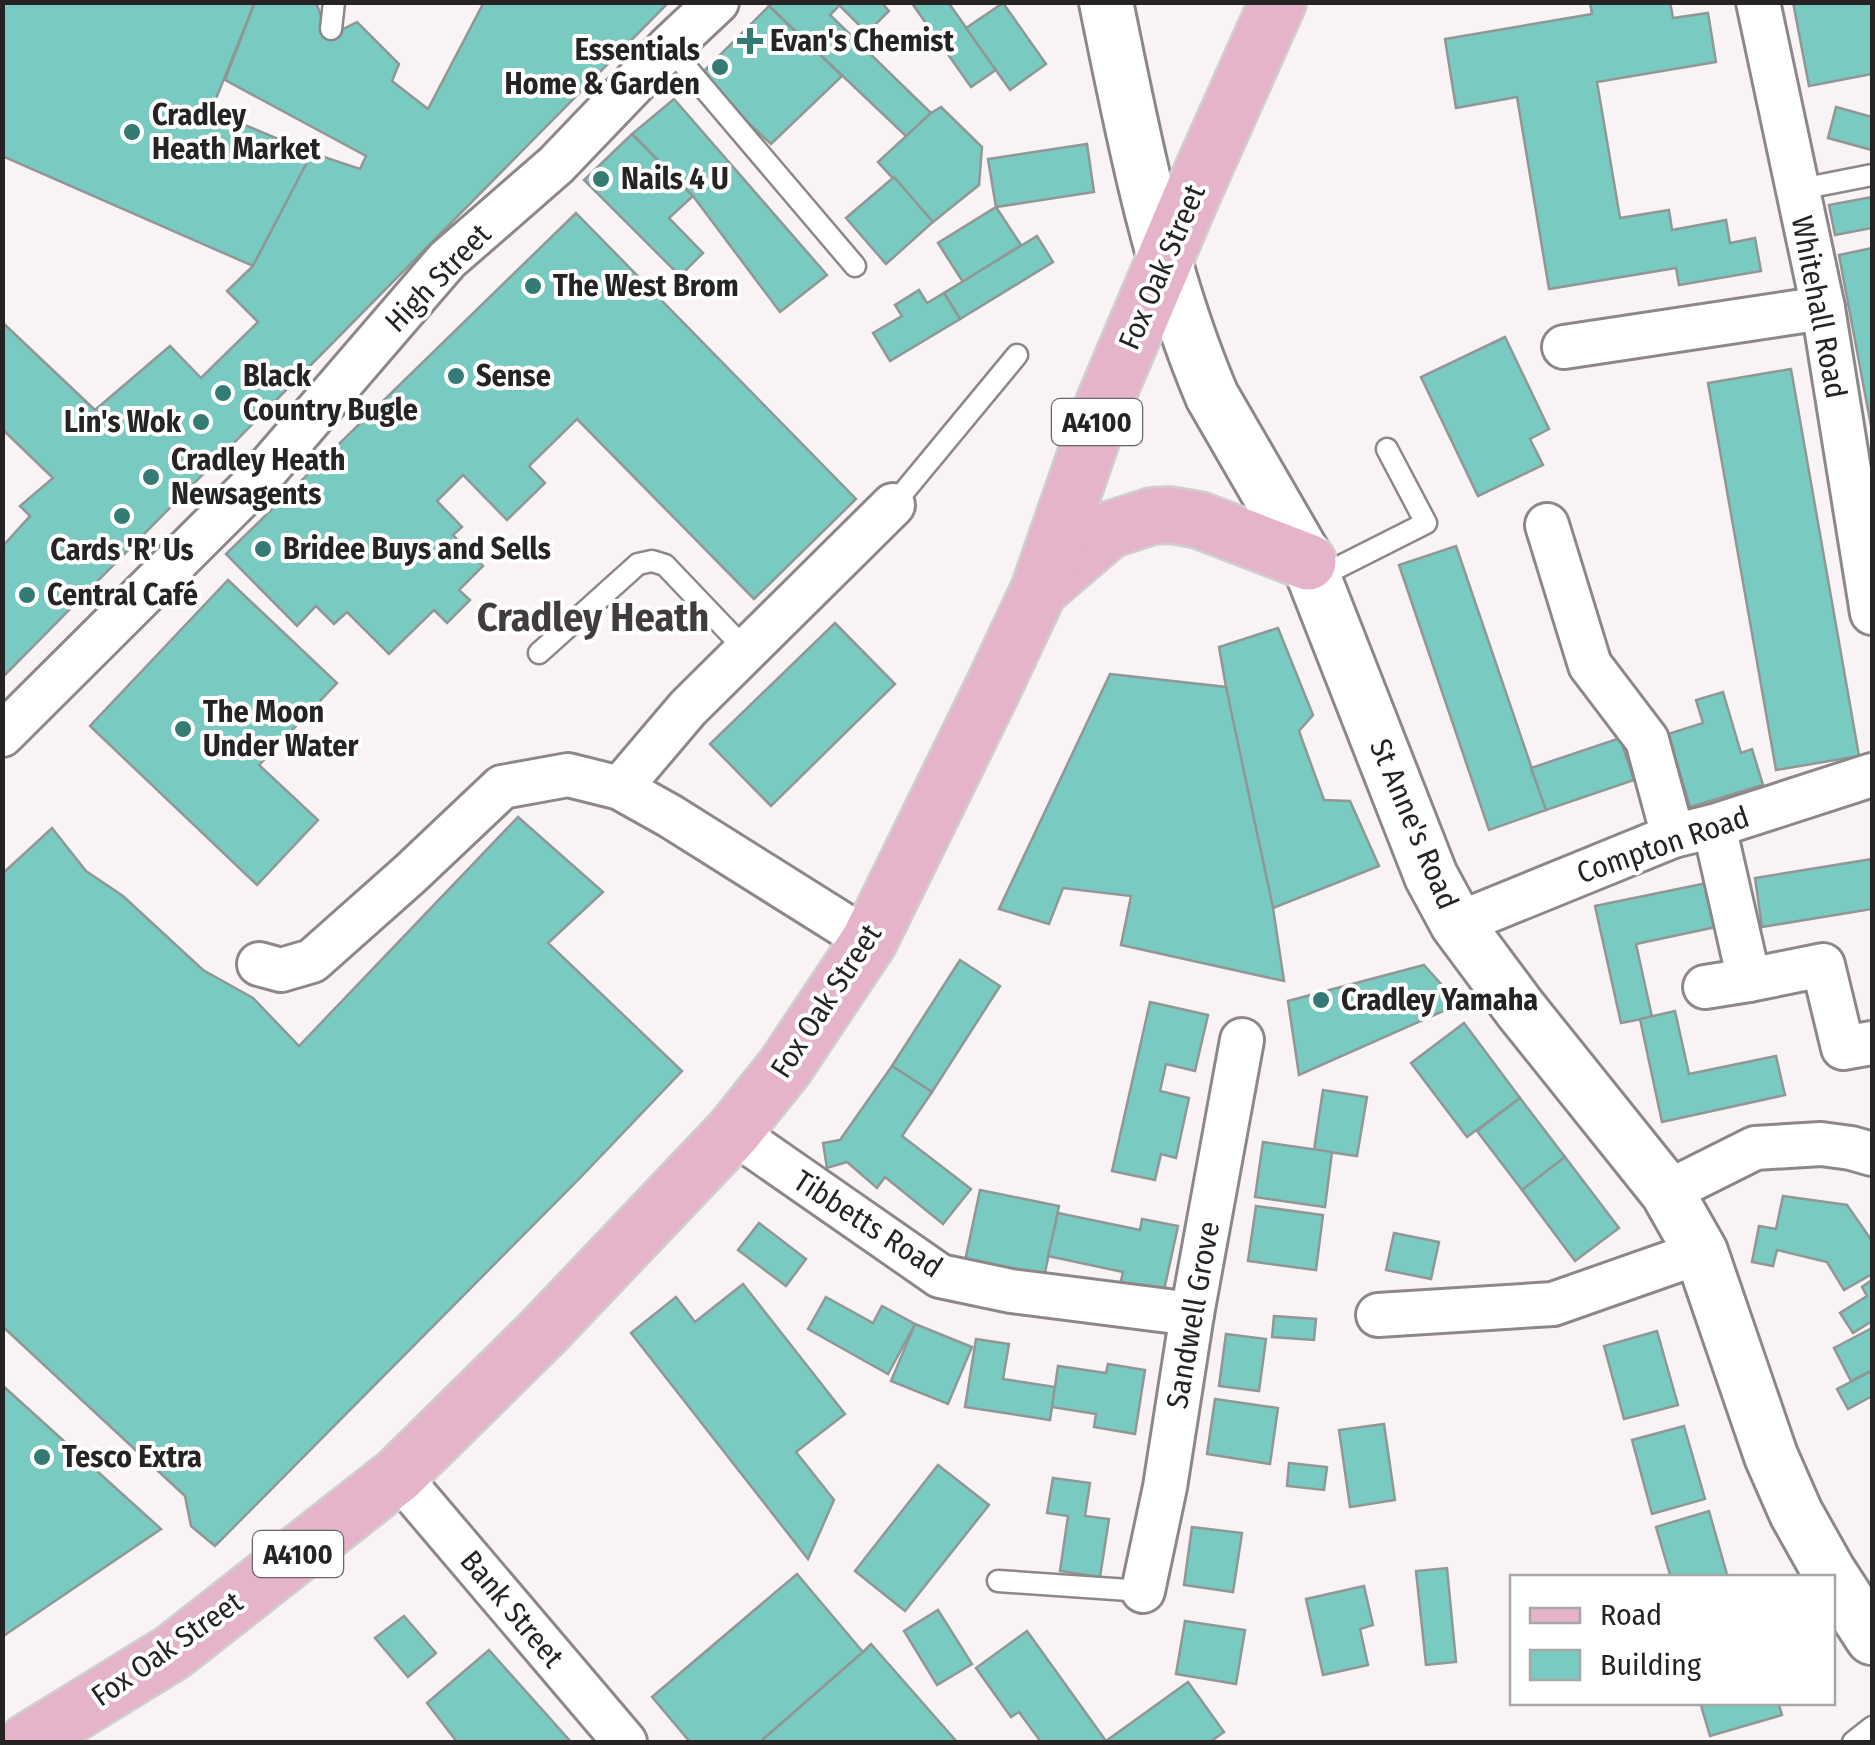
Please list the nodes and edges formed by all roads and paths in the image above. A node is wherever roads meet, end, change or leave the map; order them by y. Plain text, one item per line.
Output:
1 (334, 2) edge
2 (717, 2) edge
3 (1106, 2) edge
4 (1278, 2) edge
5 (1758, 2) edge
6 (331, 29) dead end
7 (669, 47) junction
8 (1872, 175) edge
9 (1796, 190) junction
10 (1165, 258) junction
11 (855, 266) dead end
12 (1823, 308) junction
13 (1564, 346) dead end
14 (1017, 356) dead end
15 (1387, 448) dead end
16 (893, 505) joint
17 (1547, 524) dead end
18 (1311, 570) junction
19 (1039, 590) junction
20 (1872, 613) edge
21 (746, 650) junction
22 (540, 653) dead end
23 (2, 735) edge
24 (1872, 775) edge
25 (620, 788) junction
26 (1693, 831) junction
27 (1457, 924) junction
28 (869, 941) junction
29 (259, 964) dead end
30 (1750, 980) junction
31 (1705, 987) dead end
32 (1242, 1040) dead end
33 (1872, 1042) edge
34 (734, 1132) junction
35 (1872, 1154) edge
36 (1667, 1192) junction
37 (1701, 1252) junction
38 (1192, 1314) junction
39 (1378, 1315) dead end
40 (398, 1474) junction
41 (1831, 1575) edge
42 (998, 1581) dead end
43 (1835, 1581) edge
44 (1143, 1591) joint
45 (1872, 1638) edge
46 (1872, 1727) edge
47 (27, 1742) edge
48 (625, 1742) edge
49 (1853, 1742) edge

1 - 6 lane
2 - 7 street, High Street
3 - 10 street, St Anne's Road
4 - 10 main road, Fox Oak Street / A4100
5 - 9 street, Whitehall Road
7 - 11 lane
7 - 23 street, High Street
8 - 9 lane
9 - 12 street, Whitehall Road
10 - 18 street, St Anne's Road
10 - 19 main road, Fox Oak Street / A4100
12 - 13 street
12 - 20 street, Whitehall Road
14 - 16 lane
15 - 18 lane
16 - 21 street
17 - 26 street
18 - 19 main road
18 - 27 street, St Anne's Road
19 - 28 main road, Fox Oak Street / A4100
21 - 22 lane
21 - 25 street
24 - 26 street, Compton Road
25 - 28 street
25 - 29 street
26 - 27 street, Compton Road
26 - 30 street
27 - 36 street, St Anne's Road
28 - 34 main road, Fox Oak Street / A4100
30 - 31 street
30 - 33 street
32 - 38 street, Sandwell Grove
34 - 38 street, Tibbetts Road
34 - 40 main road, Fox Oak Street / A4100
35 - 36 street
36 - 37 street, St Anne's Road
37 - 39 street
37 - 41 street, St Anne's Road
38 - 44 street, Sandwell Grove
40 - 47 main road, Fox Oak Street / A4100
40 - 48 street, Bank Street
42 - 44 lane
43 - 45 street, St Anne's Road
46 - 49 lane

